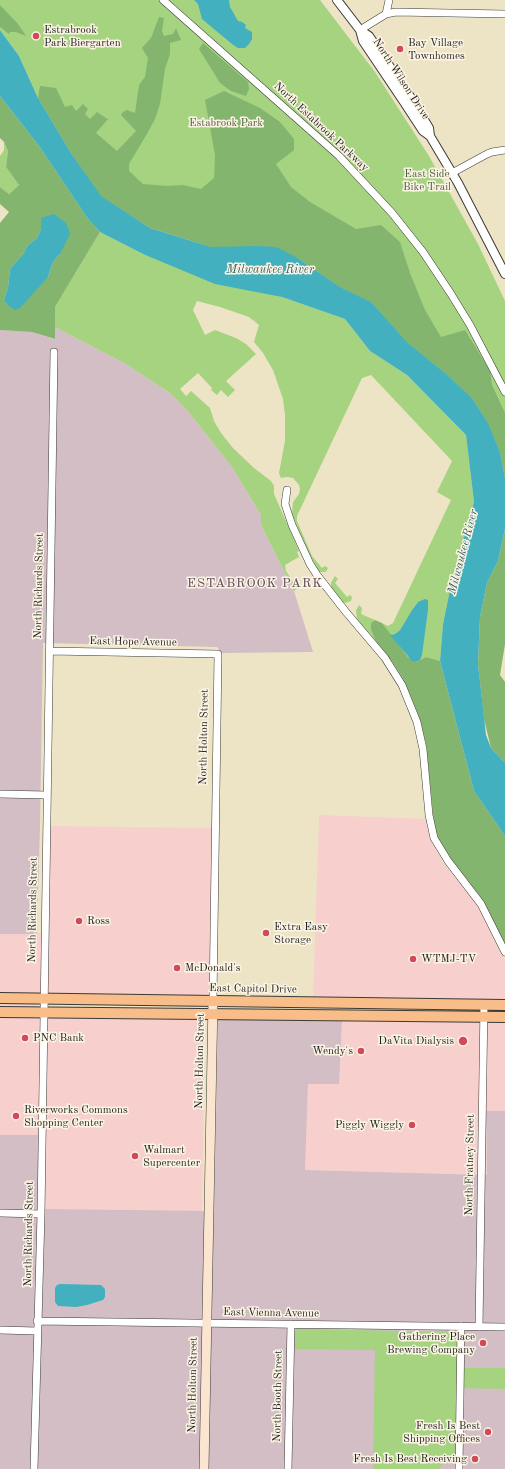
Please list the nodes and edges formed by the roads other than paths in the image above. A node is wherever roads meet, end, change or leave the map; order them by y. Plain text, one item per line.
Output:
1 (163, 0) edge
2 (337, 0) edge
3 (389, 0) edge
4 (386, 14) junction
5 (505, 14) edge
6 (360, 30) junction
7 (505, 150) edge
8 (452, 173) junction
9 (505, 274) edge
10 (54, 352) dead end
11 (505, 392) edge
12 (287, 490) dead end
13 (48, 651) junction
14 (218, 654) joint
15 (0, 794) edge
16 (46, 795) junction
17 (505, 952) edge
18 (0, 998) edge
19 (43, 998) junction
20 (213, 1001) junction
21 (484, 1004) junction
22 (505, 1005) edge
23 (0, 1012) edge
24 (43, 1012) junction
25 (212, 1014) junction
26 (484, 1016) junction
27 (505, 1017) edge
28 (0, 1213) edge
29 (40, 1214) junction
30 (37, 1321) junction
31 (207, 1323) junction
32 (291, 1324) junction
33 (461, 1326) junction
34 (479, 1327) junction
35 (505, 1327) edge
36 (0, 1330) edge
37 (37, 1331) junction
38 (34, 1469) edge
39 (204, 1469) edge
40 (288, 1469) edge
41 (459, 1469) edge

1 - 11 street, North Estabrook Parkway
2 - 6 street, North Wilson Drive
3 - 4 street
4 - 5 street
4 - 6 street
6 - 8 street, North Wilson Drive
7 - 8 street
8 - 9 street, North Wilson Drive
10 - 13 street, North Richards Street
12 - 17 street
13 - 14 street, East Hope Avenue
13 - 16 street, North Richards Street
14 - 20 street, North Holton Street
15 - 16 street
16 - 19 street, North Richards Street
18 - 19 main road, East Capitol Drive
19 - 20 main road, East Capitol Drive
19 - 24 street, North Richards Street
20 - 21 main road, East Capitol Drive
20 - 25 main road, North Holton Street
21 - 22 main road, East Capitol Drive
21 - 26 street, North Fratney Street
23 - 24 main road
24 - 25 main road
24 - 29 street, North Richards Street
25 - 26 main road
25 - 31 main road, North Holton Street
26 - 27 main road
26 - 34 street, North Fratney Street
28 - 29 street
29 - 30 street, North Richards Street
30 - 31 street, East Vienna Avenue
30 - 37 street, North Richards Street
31 - 32 street, East Vienna Avenue
31 - 39 main road, North Holton Street
32 - 33 street, East Vienna Avenue
32 - 40 street, North Booth Street
33 - 34 street, East Vienna Avenue
33 - 41 street
34 - 35 street, East Vienna Avenue
36 - 37 street
37 - 38 street, North Richards Street

